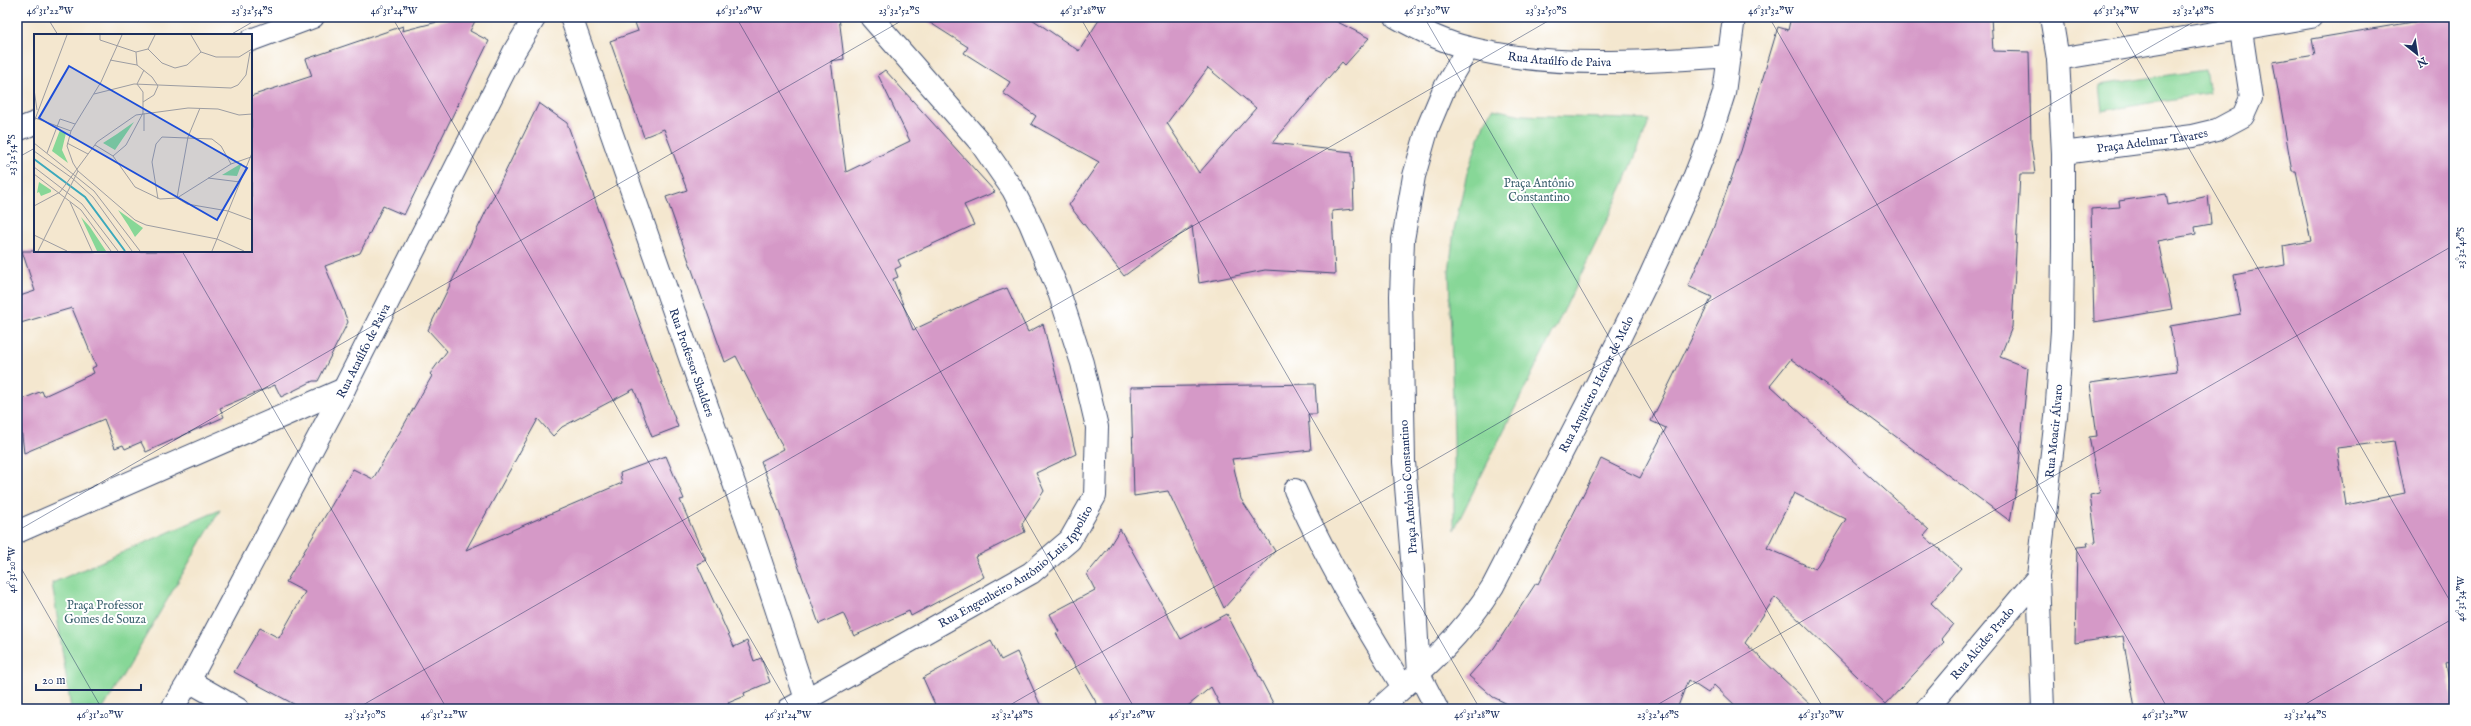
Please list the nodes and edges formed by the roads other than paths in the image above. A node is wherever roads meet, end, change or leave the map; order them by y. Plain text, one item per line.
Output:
1 (313, 17) edge
2 (535, 17) edge
3 (571, 17) edge
4 (871, 17) edge
5 (1396, 17) edge
6 (1734, 17) edge
7 (2051, 17) edge
8 (2311, 17) edge
9 (2240, 23) edge
10 (252, 40) edge
11 (1468, 48) junction
12 (1730, 56) junction
13 (2058, 59) junction
14 (34, 123) edge
15 (17, 130) edge
16 (2063, 153) junction
17 (344, 389) junction
18 (1295, 490) dead end
19 (17, 532) edge
20 (2038, 577) junction
21 (189, 681) junction
22 (1411, 681) junction
23 (801, 706) edge
24 (172, 709) edge
25 (238, 709) edge
26 (1379, 709) edge
27 (1437, 709) edge
28 (1927, 709) edge
29 (2043, 709) edge

1 - 10 street
2 - 17 street, Rua Ataúlfo de Paiva
3 - 23 street, Rua Professor Shalders
4 - 23 street, Rua Engenheiro Antônio Luis Ippolito
5 - 11 street, Rua Ataúlfo de Paiva
6 - 12 street, Rua Arquiteto Heitor de Melo
7 - 13 street
8 - 9 street
9 - 13 street
9 - 16 street, Praça Adelmar Tavares
11 - 12 street, Rua Ataúlfo de Paiva
11 - 22 street, Praça Antônio Constantino
12 - 22 street, Rua Arquiteto Heitor de Melo
13 - 16 street
14 - 15 street
16 - 20 street, Rua Moacir Álvaro
17 - 19 street, Rua Ataúlfo de Paiva
17 - 21 street
18 - 22 street
20 - 28 street, Rua Alcides Prado
20 - 29 street, Rua Moacir Álvaro
21 - 24 street
21 - 25 street
22 - 26 street, Rua Arquiteto Heitor de Melo
22 - 27 street

